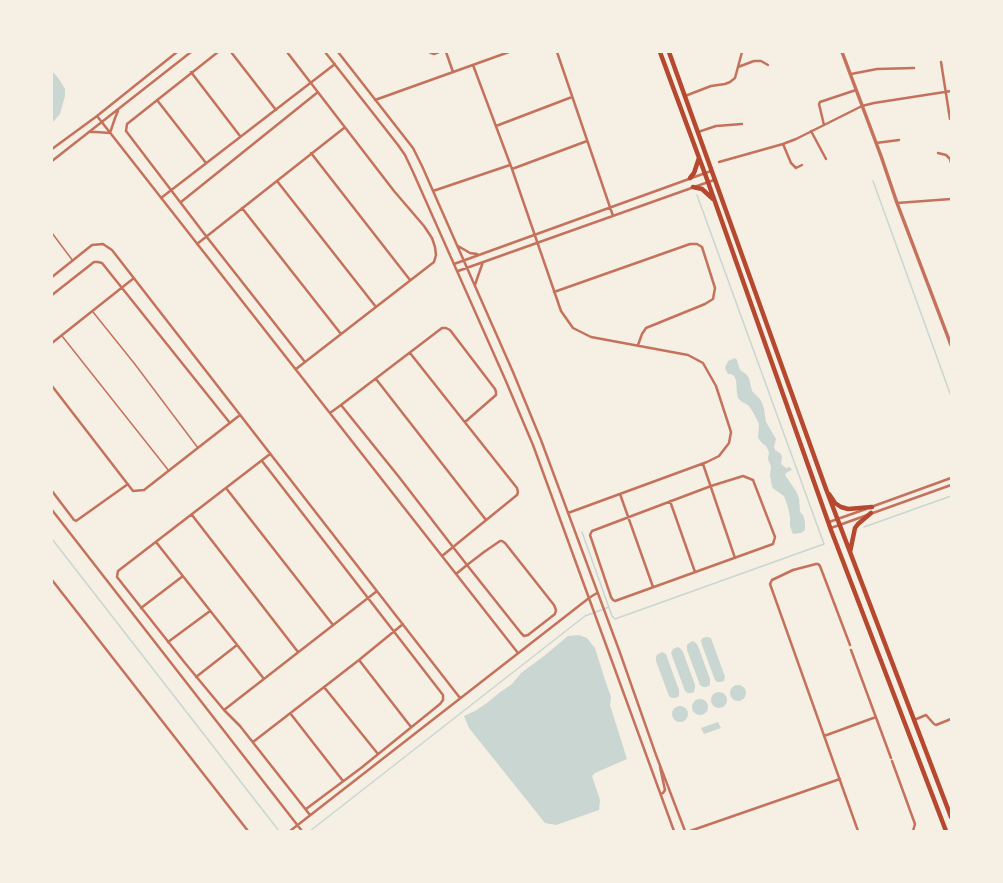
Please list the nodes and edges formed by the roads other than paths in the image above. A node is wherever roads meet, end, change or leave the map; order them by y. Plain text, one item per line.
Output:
1 (177, 52) edge
2 (191, 52) edge
3 (218, 52) edge
4 (231, 52) edge
5 (287, 52) edge
6 (325, 52) edge
7 (339, 52) edge
8 (429, 52) edge
9 (439, 52) edge
10 (446, 52) edge
11 (509, 52) edge
12 (556, 52) edge
13 (660, 52) edge
14 (669, 52) edge
15 (742, 52) edge
16 (842, 52) edge
17 (941, 62) dead end
18 (335, 64) junction
19 (473, 64) junction
20 (768, 65) dead end
21 (738, 67) junction
22 (914, 68) dead end
23 (191, 72) junction
24 (453, 72) junction
25 (851, 74) junction
26 (311, 83) junction
27 (856, 90) junction
28 (951, 91) edge
29 (318, 92) junction
30 (946, 92) junction
31 (572, 96) junction
32 (685, 96) junction
33 (157, 100) junction
34 (375, 100) junction
35 (862, 106) junction
36 (118, 110) junction
37 (276, 110) junction
38 (97, 116) junction
39 (950, 119) edge
40 (102, 122) junction
41 (742, 124) dead end
42 (824, 125) junction
43 (496, 126) junction
44 (344, 128) junction
45 (811, 131) junction
46 (89, 132) junction
47 (698, 132) junction
48 (110, 134) junction
49 (240, 136) junction
50 (899, 140) dead end
51 (587, 141) junction
52 (876, 143) junction
53 (783, 144) junction
54 (52, 149) edge
55 (938, 153) dead end
56 (311, 154) junction
57 (699, 158) junction
58 (826, 159) dead end
59 (52, 161) edge
60 (719, 162) dead end
61 (206, 163) junction
62 (951, 163) edge
63 (510, 165) junction
64 (802, 165) dead end
65 (512, 169) junction
66 (711, 170) junction
67 (704, 173) junction
68 (690, 178) junction
69 (714, 179) junction
70 (277, 181) junction
71 (708, 182) junction
72 (693, 187) junction
73 (172, 190) junction
74 (433, 191) junction
75 (161, 198) junction
76 (951, 199) edge
77 (714, 200) junction
78 (181, 202) junction
79 (897, 204) junction
80 (610, 207) junction
81 (242, 208) junction
82 (613, 216) junction
83 (52, 233) edge
84 (534, 235) junction
85 (206, 236) junction
86 (537, 243) junction
87 (197, 244) junction
88 (458, 246) junction
89 (480, 254) junction
90 (464, 260) junction
91 (73, 261) junction
92 (483, 262) junction
93 (454, 264) junction
94 (467, 267) junction
95 (458, 271) junction
96 (52, 278) edge
97 (134, 278) junction
98 (410, 280) junction
99 (475, 285) junction
100 (122, 288) junction
101 (554, 292) junction
102 (52, 295) edge
103 (376, 307) junction
104 (92, 311) junction
105 (341, 334) junction
106 (62, 335) junction
107 (52, 343) edge
108 (951, 344) edge
109 (638, 346) junction
110 (410, 353) junction
111 (306, 362) junction
112 (296, 369) junction
113 (376, 379) junction
114 (52, 386) edge
115 (342, 405) junction
116 (330, 414) junction
117 (240, 415) junction
118 (465, 422) junction
119 (230, 423) junction
120 (198, 448) junction
121 (270, 454) junction
122 (262, 461) junction
123 (703, 464) junction
124 (169, 471) junction
125 (951, 478) edge
126 (128, 484) junction
127 (951, 485) edge
128 (711, 486) junction
129 (226, 488) junction
130 (826, 489) junction
131 (52, 491) edge
132 (620, 494) junction
133 (670, 501) junction
134 (872, 507) junction
135 (52, 510) edge
136 (568, 513) junction
137 (872, 513) junction
138 (192, 514) junction
139 (628, 517) junction
140 (837, 519) junction
141 (486, 520) junction
142 (829, 522) junction
143 (839, 525) junction
144 (831, 528) junction
145 (156, 542) junction
146 (453, 547) junction
147 (850, 553) junction
148 (442, 556) junction
149 (735, 558) junction
150 (467, 565) junction
151 (695, 572) junction
152 (456, 574) junction
153 (183, 576) junction
154 (52, 580) edge
155 (653, 587) junction
156 (377, 591) junction
157 (597, 593) junction
158 (368, 598) junction
159 (589, 598) junction
160 (141, 608) junction
161 (210, 611) junction
162 (403, 624) junction
163 (333, 625) junction
164 (394, 632) junction
165 (168, 642) junction
166 (237, 645) junction
167 (850, 645) dead end
168 (851, 650) dead end
169 (298, 652) junction
170 (518, 653) junction
171 (359, 660) junction
172 (196, 677) junction
173 (264, 679) junction
174 (324, 687) junction
175 (460, 698) junction
176 (224, 710) junction
177 (290, 713) junction
178 (876, 717) junction
179 (951, 719) edge
180 (914, 720) junction
181 (411, 727) junction
182 (824, 736) junction
183 (252, 742) junction
184 (378, 754) junction
185 (891, 758) dead end
186 (892, 761) dead end
187 (660, 764) junction
188 (840, 780) junction
189 (343, 781) junction
190 (660, 794) junction
191 (306, 809) junction
192 (310, 814) junction
193 (951, 817) edge
194 (298, 825) junction
195 (248, 831) edge
196 (290, 831) edge
197 (302, 831) edge
198 (674, 831) edge
199 (685, 831) edge
200 (690, 831) edge
201 (858, 831) edge
202 (913, 831) edge
203 (946, 831) edge

1 - 38 street
2 - 36 street
3 - 23 street
4 - 37 street
5 - 26 street
6 - 18 street
7 - 34 street
8 - 9 street
10 - 24 street
11 - 19 street
12 - 31 street
13 - 57 highway
14 - 32 highway
15 - 21 street
16 - 25 street
17 - 30 street
18 - 26 street
18 - 93 street
19 - 24 street
19 - 43 street
20 - 21 street
21 - 32 street
22 - 25 street
23 - 33 street
23 - 49 street
24 - 34 street
25 - 27 street
26 - 29 street
26 - 37 street
27 - 35 street
27 - 42 street
28 - 30 street
29 - 44 street
29 - 78 street
30 - 35 street
30 - 39 street
31 - 43 street
31 - 51 street
32 - 47 highway
33 - 61 street
33 - 73 street
34 - 74 street
35 - 42 street
35 - 52 street
36 - 40 street
36 - 48 street
37 - 49 street
38 - 40 street
38 - 54 street
40 - 46 street
40 - 48 street
41 - 47 street
42 - 45 street
43 - 63 street
44 - 56 street
44 - 98 street
45 - 53 street
45 - 58 street
46 - 48 street
46 - 59 street
47 - 66 highway
48 - 75 street
49 - 61 street
50 - 52 street
51 - 65 street
51 - 80 street
52 - 79 street
53 - 60 street
53 - 64 street
55 - 62 street
56 - 70 street
56 - 98 street
57 - 67 highway
57 - 68 highway
61 - 73 street
63 - 65 street
63 - 74 street
65 - 84 street
66 - 67 street
66 - 69 highway
67 - 68 street
67 - 71 highway
68 - 80 street
69 - 71 street
69 - 130 highway
70 - 81 street
70 - 103 street
71 - 72 street
71 - 77 highway
72 - 77 highway
72 - 82 street
73 - 75 street
73 - 78 street
74 - 88 street
75 - 87 street
76 - 79 street
77 - 142 highway
78 - 85 street
79 - 108 street
80 - 82 street
80 - 84 street
81 - 85 street
81 - 105 street
82 - 86 street
83 - 91 lane
84 - 86 street
84 - 89 street
85 - 87 street
85 - 111 street
86 - 92 street
86 - 101 street
87 - 112 street
88 - 89 street
88 - 90 street
89 - 90 street
90 - 93 street
90 - 94 street
91 - 96 street
91 - 97 street
92 - 94 street
92 - 99 street
93 - 95 street
94 - 95 street
94 - 99 street
95 - 159 street
97 - 100 street
97 - 117 street
98 - 103 street
99 - 136 street
100 - 102 street
100 - 104 street
100 - 119 street
101 - 109 street
101 - 109 street
103 - 105 street
104 - 106 street
104 - 120 lane
105 - 111 street
106 - 107 street
106 - 124 lane
109 - 123 street
110 - 113 street
110 - 118 street
110 - 118 street
111 - 112 street
112 - 116 street
113 - 115 street
113 - 141 street
114 - 126 street
115 - 116 street
115 - 146 street
116 - 148 street
117 - 119 street
117 - 121 street
118 - 141 street
119 - 120 street
120 - 124 street
121 - 122 street
121 - 156 street
122 - 129 street
122 - 158 street
123 - 128 street
123 - 132 street
124 - 126 street
125 - 134 street
126 - 131 street
127 - 137 street
128 - 133 street
128 - 149 street
128 - 149 street
129 - 138 street
129 - 163 street
130 - 134 highway
130 - 140 highway
132 - 136 street
132 - 139 street
133 - 139 street
133 - 151 street
134 - 140 street
135 - 194 street
136 - 157 street
137 - 143 street
137 - 147 highway
138 - 145 street
138 - 169 street
139 - 155 street
139 - 155 street
140 - 142 street
140 - 143 highway
141 - 146 street
142 - 144 highway
143 - 144 street
143 - 147 highway
144 - 203 highway
145 - 153 street
145 - 160 street
146 - 148 street
146 - 150 street
147 - 180 highway
148 - 152 street
149 - 151 street
150 - 150 street
150 - 152 street
151 - 155 street
152 - 170 street
153 - 160 street
153 - 161 street
154 - 195 street
156 - 158 street
156 - 162 street
157 - 159 street
157 - 187 street
158 - 163 street
158 - 164 street
159 - 170 street
159 - 190 street
160 - 165 street
161 - 165 street
161 - 166 street
162 - 164 street
162 - 175 street
163 - 169 street
164 - 171 street
164 - 181 street
165 - 172 street
166 - 172 street
166 - 173 street
167 - 182 street
168 - 178 street
169 - 173 street
170 - 175 street
171 - 174 street
171 - 181 street
172 - 176 street
173 - 176 street
174 - 177 street
174 - 184 street
175 - 192 street
176 - 183 street
177 - 183 street
177 - 189 street
178 - 182 street
178 - 185 street
179 - 180 street
180 - 193 highway
181 - 184 street
182 - 188 street
183 - 191 street
184 - 189 street
186 - 202 street
187 - 190 street
187 - 199 street
188 - 200 street
188 - 201 street
189 - 191 street
190 - 198 street
191 - 192 street
192 - 194 street
194 - 196 street
194 - 197 street

